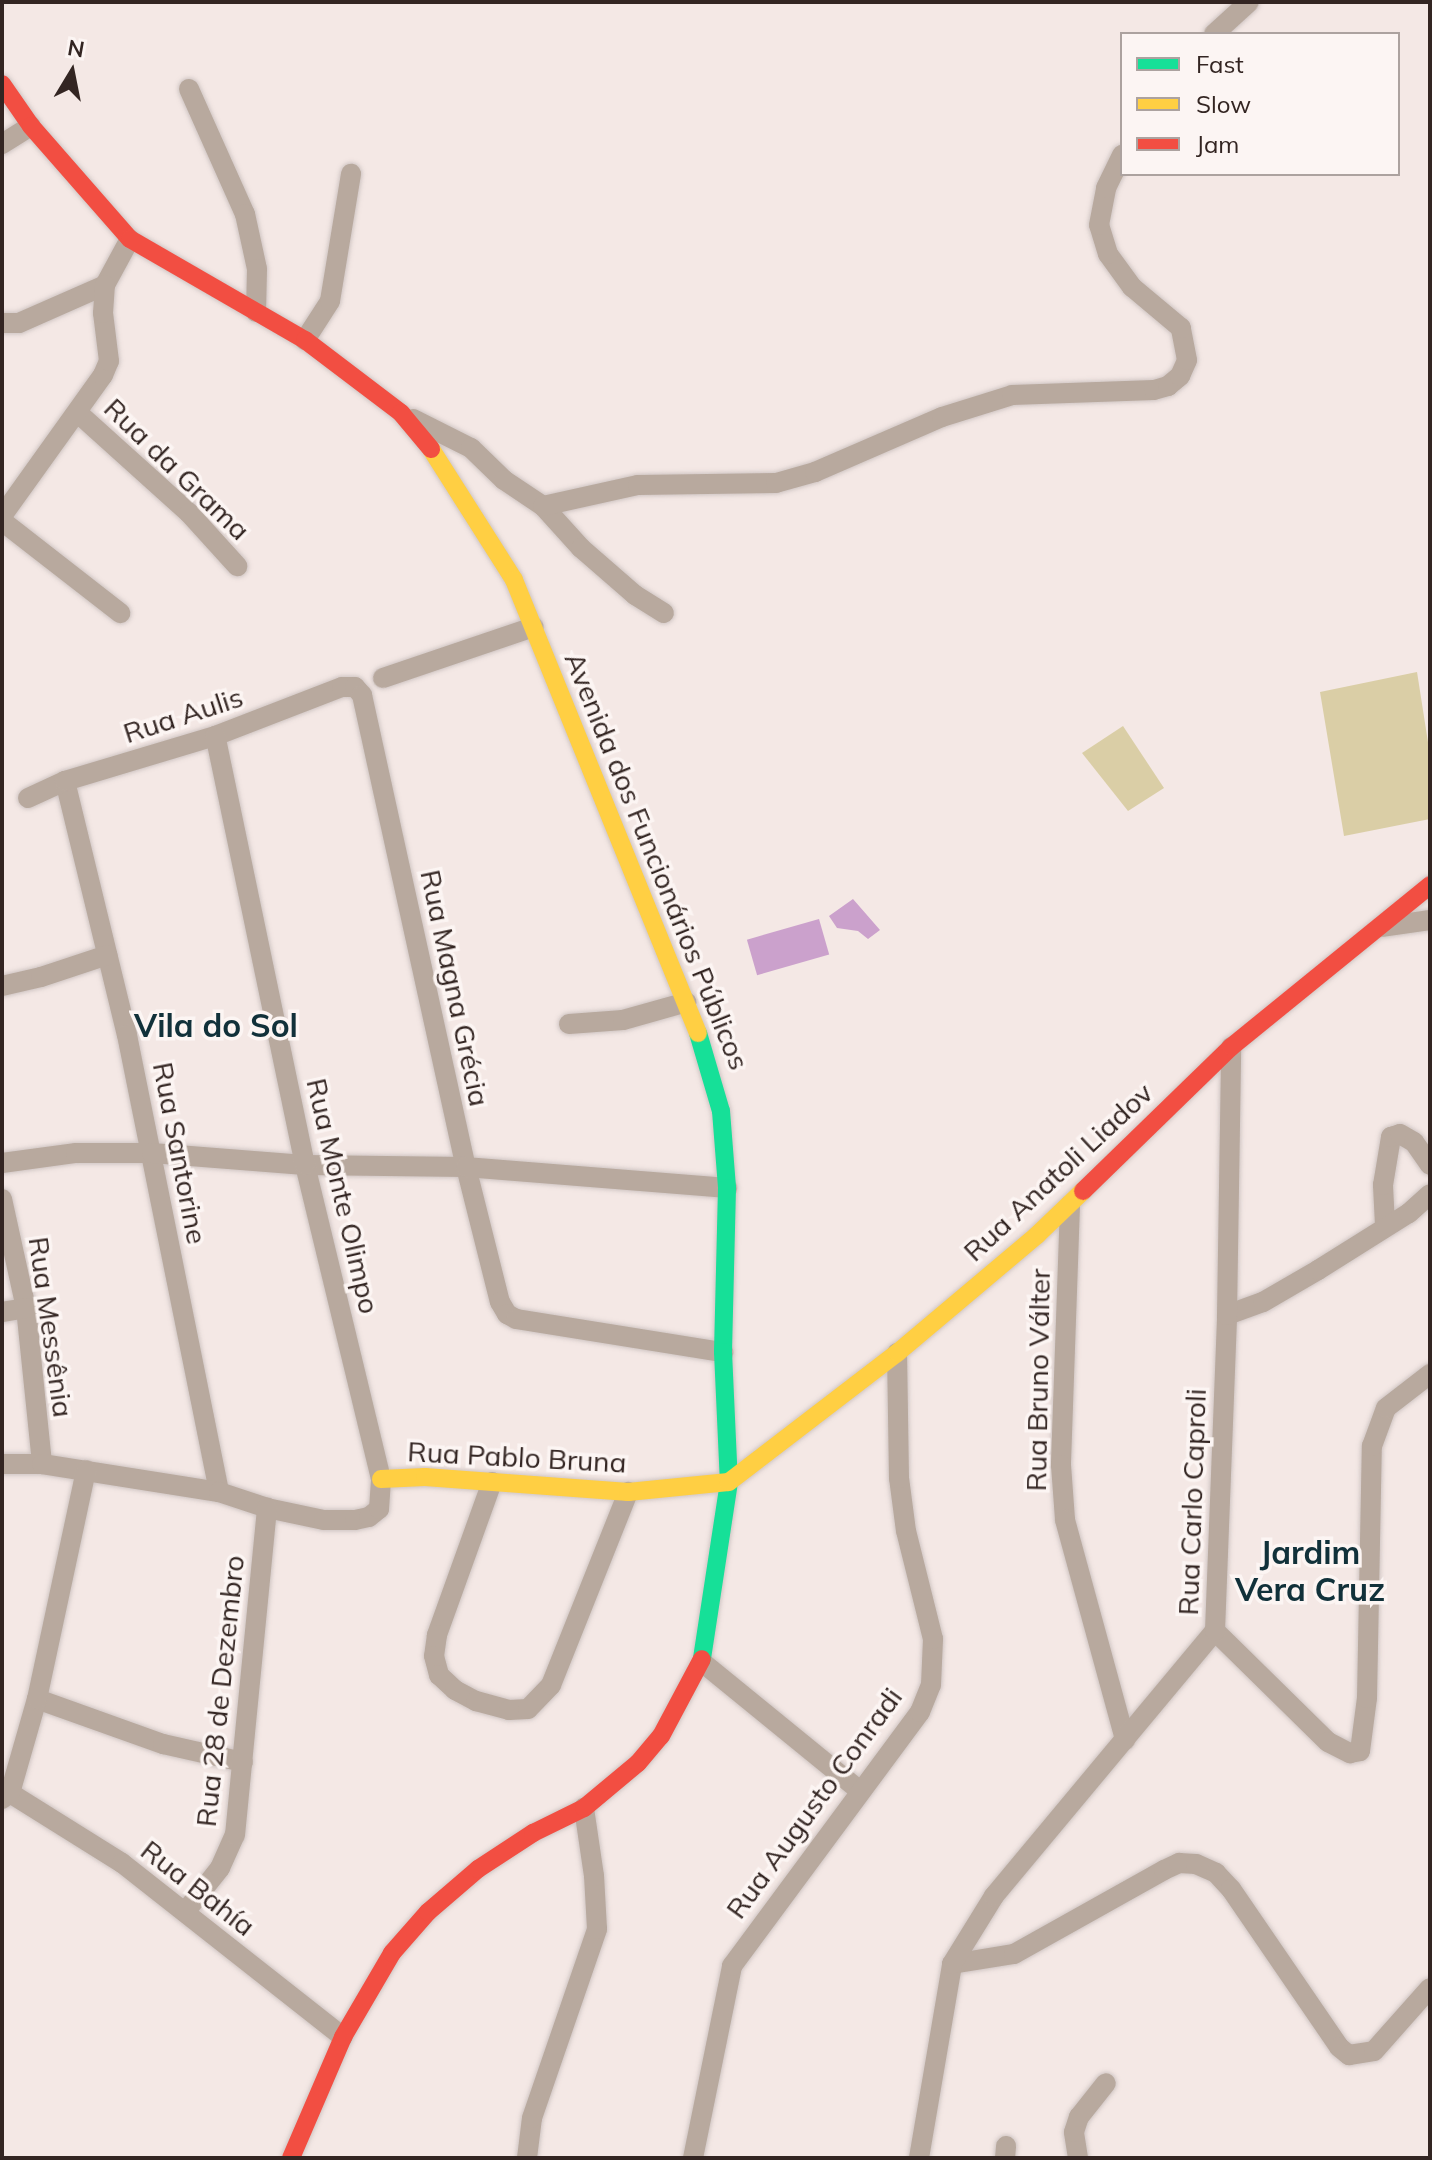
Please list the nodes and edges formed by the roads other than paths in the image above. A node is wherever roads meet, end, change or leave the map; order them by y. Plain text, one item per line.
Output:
1 (1249, 2) edge
2 (1216, 32) edge
3 (2, 84) edge
4 (189, 89) dead end
5 (31, 126) junction
6 (2, 144) edge
7 (1120, 159) edge
8 (351, 174) dead end
9 (130, 239) junction
10 (105, 285) junction
11 (256, 312) junction
12 (10, 323) edge
13 (2, 338) edge
14 (305, 340) junction
15 (78, 413) junction
16 (401, 413) junction
17 (543, 506) junction
18 (2, 518) edge
19 (237, 566) dead end
20 (120, 613) dead end
21 (664, 613) dead end
22 (534, 627) junction
23 (383, 678) dead end
24 (355, 687) joint
25 (215, 736) junction
26 (65, 781) junction
27 (28, 798) dead end
28 (1430, 885) edge
29 (1430, 920) edge
30 (1382, 927) junction
31 (107, 955) junction
32 (2, 986) edge
33 (687, 1002) junction
34 (569, 1024) dead end
35 (1231, 1047) junction
36 (152, 1153) junction
37 (2, 1163) edge
38 (305, 1165) junction
39 (1430, 1165) edge
40 (466, 1167) junction
41 (727, 1188) junction
42 (1430, 1194) edge
43 (2, 1199) edge
44 (1070, 1205) junction
45 (1385, 1225) junction
46 (26, 1308) junction
47 (2, 1312) edge
48 (1227, 1315) junction
49 (723, 1352) junction
50 (897, 1353) junction
51 (1430, 1374) edge
52 (2, 1464) edge
53 (42, 1464) junction
54 (86, 1470) junction
55 (381, 1479) junction
56 (492, 1482) junction
57 (729, 1482) junction
58 (219, 1492) junction
59 (628, 1492) junction
60 (267, 1508) junction
61 (1215, 1631) junction
62 (702, 1662) junction
63 (37, 1699) junction
64 (1125, 1740) junction
65 (243, 1762) junction
66 (860, 1791) junction
67 (6, 1796) edge
68 (584, 1808) junction
69 (185, 1912) junction
70 (952, 1964) junction
71 (1430, 1988) edge
72 (343, 2037) junction
73 (1106, 2083) dead end
74 (291, 2158) edge
75 (527, 2158) edge
76 (693, 2158) edge
77 (919, 2158) edge
78 (1078, 2158) edge

1 - 2 street
3 - 5 street, Avenida dos Funcionários Públicos
4 - 11 street
5 - 6 street
5 - 9 street, Avenida dos Funcionários Públicos
7 - 17 street
8 - 14 street
9 - 10 street
9 - 11 street, Avenida dos Funcionários Públicos
10 - 12 street
10 - 15 street
11 - 14 street, Avenida dos Funcionários Públicos
12 - 13 street
14 - 16 street, Avenida dos Funcionários Públicos
15 - 18 street
15 - 19 street, Rua da Grama
16 - 17 street
16 - 22 street, Avenida dos Funcionários Públicos
17 - 21 street
18 - 20 street
22 - 23 street
22 - 33 street, Avenida dos Funcionários Públicos
24 - 25 street, Rua Aulis
24 - 40 street, Rua Magna Grécia
25 - 26 street, Rua Aulis
25 - 38 street, Rua Monte Olimpo
26 - 27 street, Rua Aulis
26 - 31 street, Rua Santorine
28 - 30 street, Rua Anatoli Liadov
29 - 30 street
30 - 35 street, Rua Anatoli Liadov
31 - 32 street
31 - 36 street, Rua Santorine
33 - 34 street
33 - 41 street, Avenida dos Funcionários Públicos
35 - 44 street, Rua Anatoli Liadov
35 - 48 street, Rua Carlo Caproli
36 - 37 street
36 - 38 street
36 - 58 street, Rua Santorine
38 - 40 street
38 - 55 street, Rua Monte Olimpo
39 - 45 street
40 - 41 street
40 - 49 street, Rua Magna Grécia
41 - 49 street, Avenida dos Funcionários Públicos
42 - 45 street
43 - 46 street, Rua Messênia
44 - 50 street, Rua Anatoli Liadov
44 - 64 street, Rua Bruno Válter
45 - 48 street
46 - 47 street
46 - 53 street, Rua Messênia
48 - 61 street, Rua Carlo Caproli
49 - 57 street, Avenida dos Funcionários Públicos
50 - 57 street, Rua Anatoli Liadov
50 - 66 street, Rua Augusto Conradi
51 - 61 street
52 - 53 street, Rua Pablo Bruna
53 - 54 street, Rua Pablo Bruna
54 - 58 street, Rua Pablo Bruna
54 - 63 street
55 - 56 street, Rua Pablo Bruna
55 - 60 street, Rua Pablo Bruna
56 - 59 street, Rua Pablo Bruna
56 - 59 street
57 - 59 street, Rua Pablo Bruna
57 - 62 street, Avenida dos Funcionários Públicos
58 - 60 street, Rua Pablo Bruna
60 - 65 street, Rua 28 de Dezembro
61 - 64 street, Rua Carlo Caproli
62 - 66 street
62 - 68 street, Avenida dos Funcionários Públicos
63 - 65 street
63 - 67 street
64 - 70 street, Rua Carlo Caproli
65 - 69 street, Rua 28 de Dezembro
66 - 76 street, Rua Augusto Conradi
67 - 69 street, Rua Bahía
68 - 72 street, Avenida dos Funcionários Públicos
68 - 75 street
69 - 72 street, Rua Bahía
70 - 71 street
70 - 77 street
72 - 74 street, Avenida dos Funcionários Públicos
73 - 78 street

